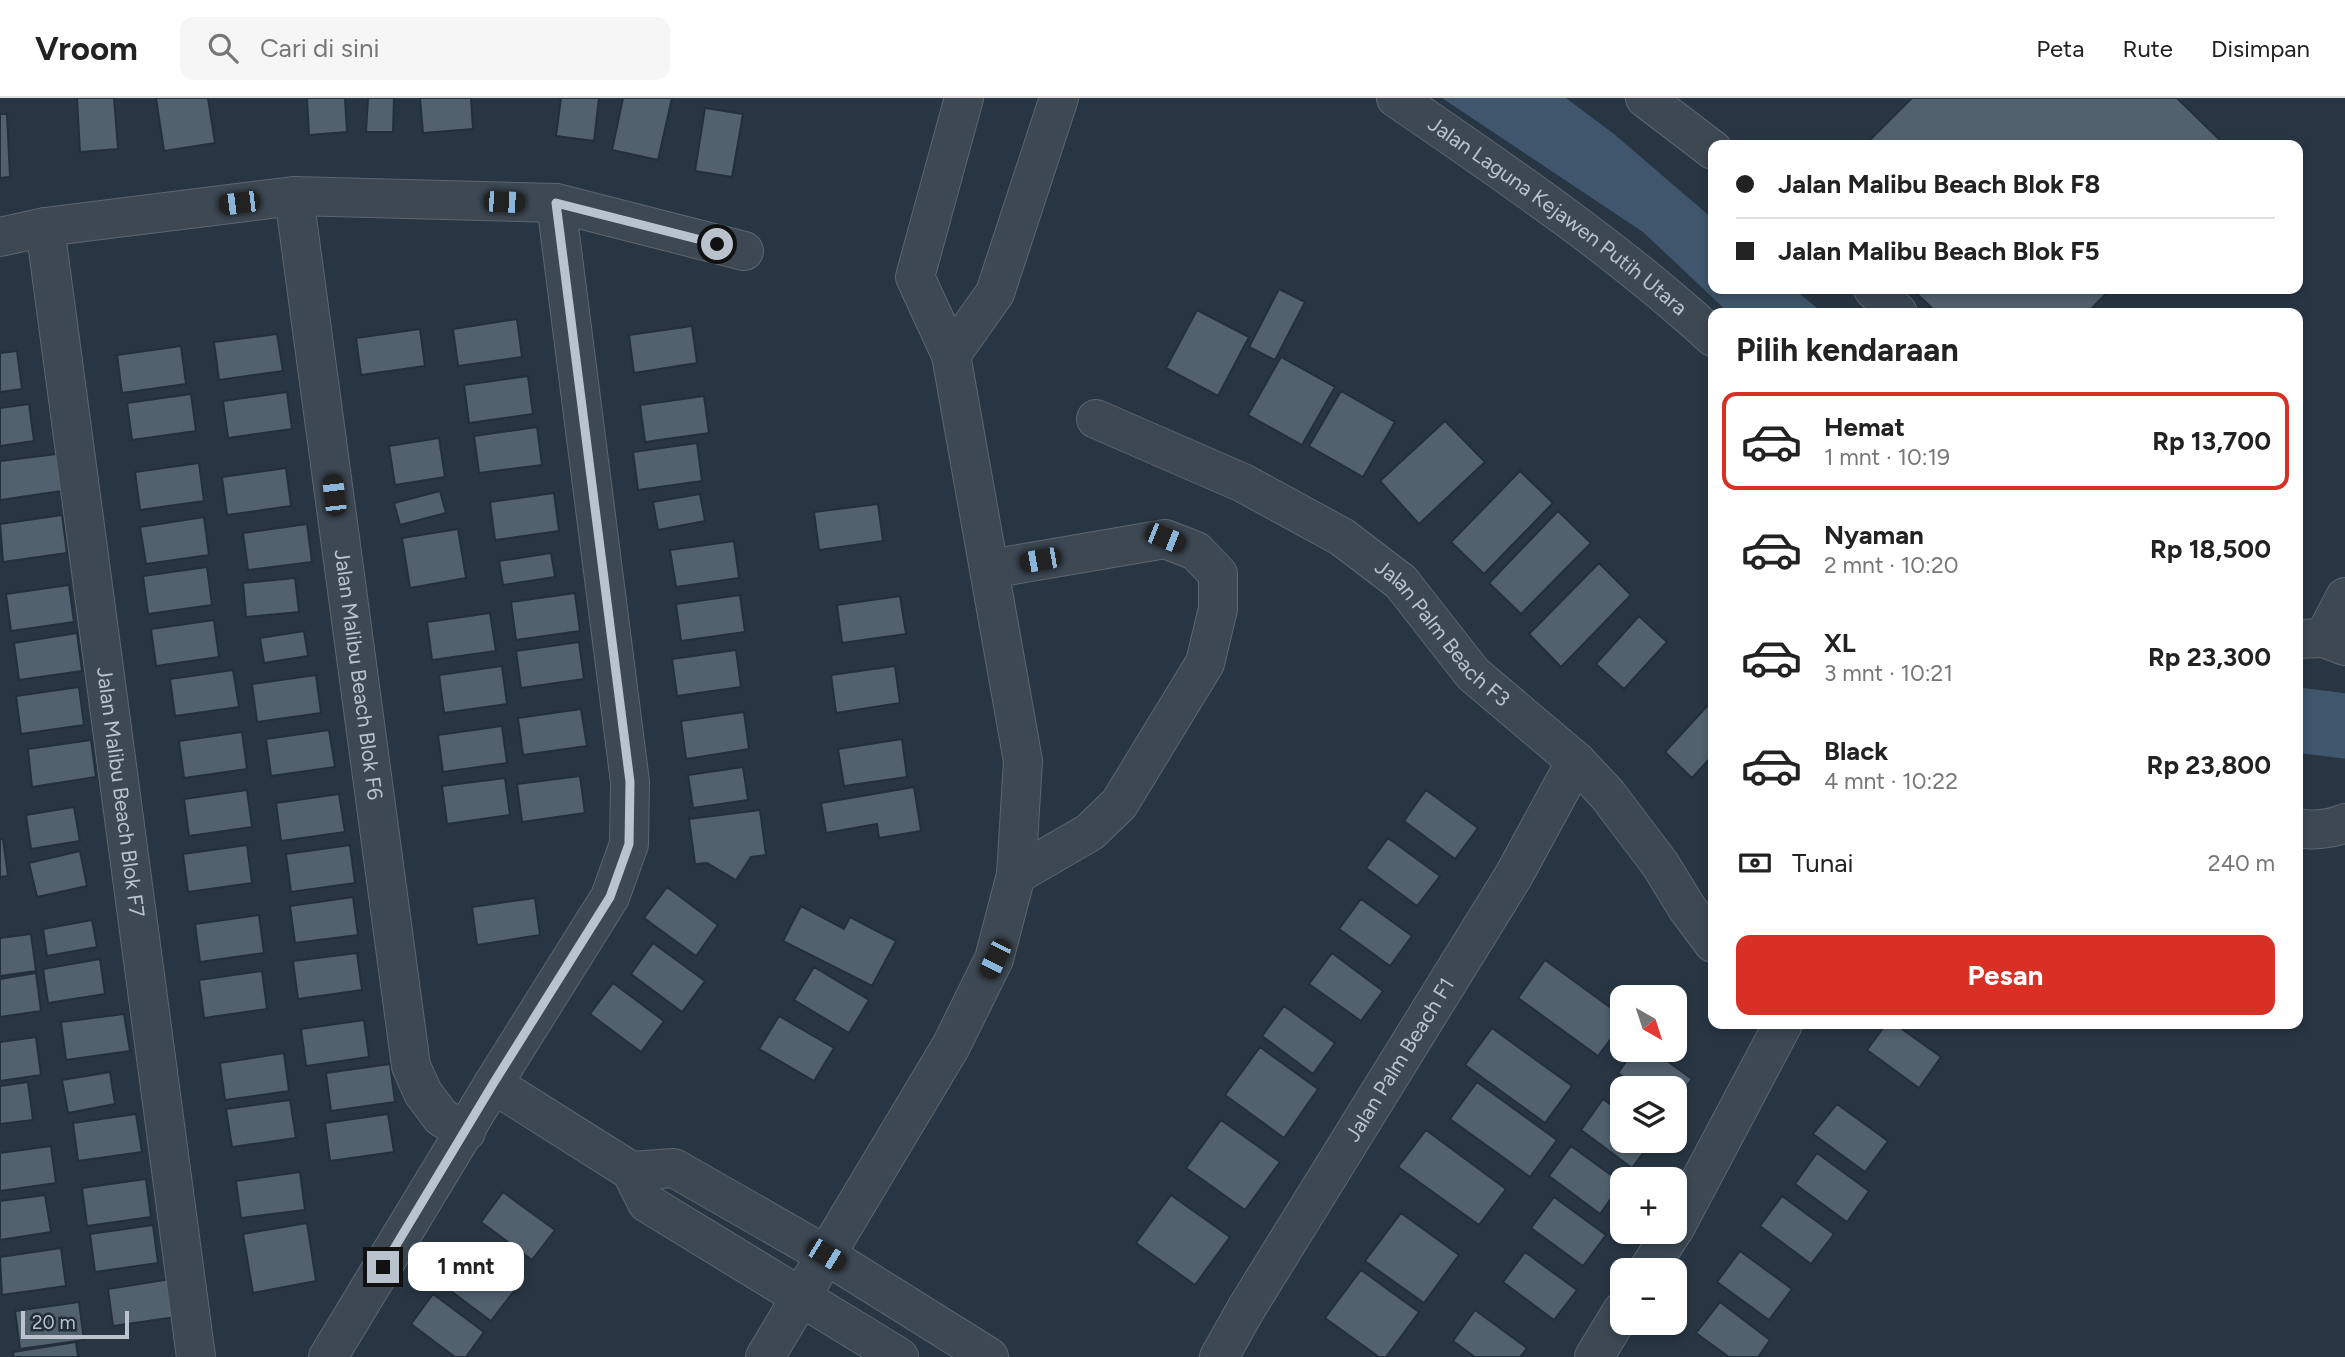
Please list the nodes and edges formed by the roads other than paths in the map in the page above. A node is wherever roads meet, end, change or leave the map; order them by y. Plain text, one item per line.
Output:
1 (964, 98) edge
2 (1059, 98) edge
3 (1396, 98) edge
4 (1645, 98) edge
5 (1708, 146) edge
6 (294, 196) junction
7 (556, 203) junction
8 (45, 228) junction
9 (0, 237) edge
10 (744, 251) dead end
11 (1878, 294) edge
12 (1893, 308) edge
13 (1708, 332) edge
14 (951, 355) junction
15 (1096, 419) dead end
16 (990, 569) junction
17 (2345, 597) edge
18 (2322, 641) edge
19 (1576, 761) junction
20 (2345, 823) edge
21 (2303, 829) edge
22 (1016, 875) junction
23 (1708, 936) edge
24 (1780, 1029) edge
25 (493, 1084) junction
26 (466, 1132) junction
27 (631, 1171) junction
28 (1687, 1205) edge
29 (826, 1255) junction
30 (801, 1297) junction
31 (1610, 1331) edge
32 (196, 1357) edge
33 (328, 1357) edge
34 (765, 1357) edge
35 (899, 1357) edge
36 (989, 1357) edge
37 (1219, 1357) edge
38 (1594, 1357) edge

1 - 14 street
2 - 14 street
3 - 13 street, Jalan Laguna Kejawen Putih Utara
4 - 5 street
6 - 7 street
6 - 8 street
6 - 26 street, Jalan Malibu Beach Blok F6
7 - 10 street
7 - 25 street
8 - 9 street
8 - 32 street, Jalan Malibu Beach Blok F7
11 - 12 street
14 - 16 street
15 - 19 street, Jalan Palm Beach F3
16 - 22 street
16 - 22 street
17 - 18 street
19 - 23 street, Jalan Palm Beach F3
19 - 37 street, Jalan Palm Beach F1
20 - 21 street
22 - 29 street
24 - 28 street
25 - 26 street
25 - 27 street
26 - 33 street
27 - 29 street
27 - 30 street
29 - 30 street
29 - 36 street
30 - 34 street
30 - 35 street
31 - 38 street

